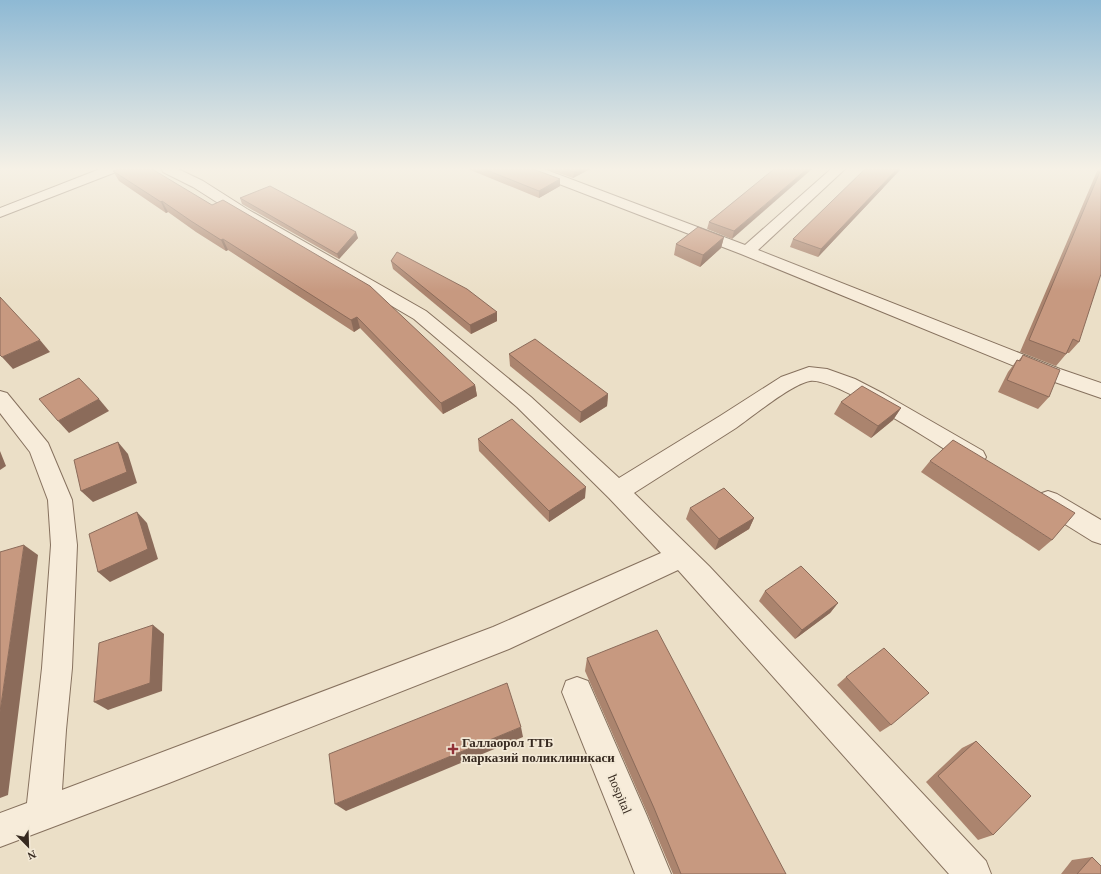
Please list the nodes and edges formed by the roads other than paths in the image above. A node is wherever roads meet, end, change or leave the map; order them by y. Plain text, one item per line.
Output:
1 (239, 210) edge
2 (639, 210) edge
3 (793, 210) edge
4 (747, 251) junction
5 (1101, 391) edge
6 (0, 398) edge
7 (993, 468) edge
8 (617, 491) junction
9 (1034, 492) edge
10 (1101, 533) edge
11 (682, 556) junction
12 (577, 692) dead end
13 (42, 814) junction
14 (0, 830) edge
15 (653, 874) edge
16 (973, 874) edge

1 - 8 street
2 - 4 street
3 - 4 street
4 - 5 street
6 - 13 street
7 - 8 street
8 - 11 street
9 - 10 street
11 - 13 street
11 - 16 street
12 - 15 street, hospital
13 - 14 street

